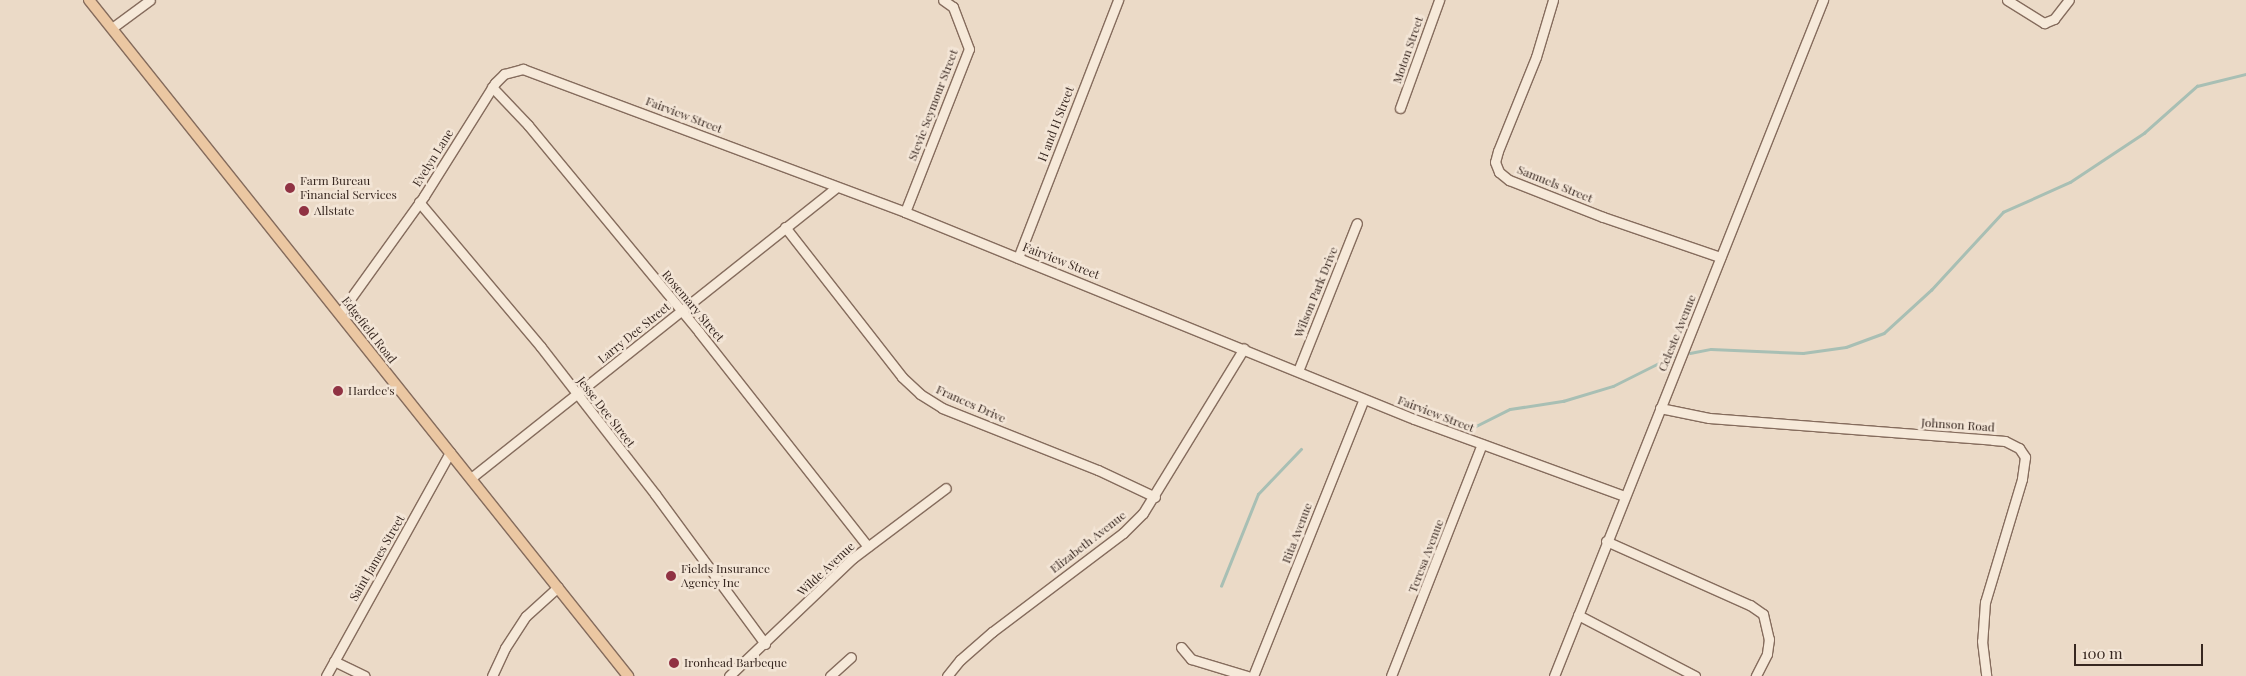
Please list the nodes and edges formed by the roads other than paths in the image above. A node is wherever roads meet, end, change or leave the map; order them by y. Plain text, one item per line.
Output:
1 (89, 0) edge
2 (150, 0) edge
3 (943, 0) edge
4 (1118, 0) edge
5 (1438, 0) edge
6 (1553, 0) edge
7 (1823, 0) edge
8 (2007, 0) edge
9 (2069, 0) edge
10 (954, 3) edge
11 (112, 28) junction
12 (492, 87) junction
13 (1400, 108) dead end
14 (835, 188) junction
15 (419, 202) junction
16 (905, 212) junction
17 (1357, 223) dead end
18 (785, 227) junction
19 (1720, 257) junction
20 (1018, 258) junction
21 (682, 311) junction
22 (340, 313) junction
23 (1244, 348) junction
24 (1298, 371) junction
25 (576, 396) junction
26 (1364, 399) junction
27 (1660, 408) junction
28 (1482, 444) junction
29 (450, 452) junction
30 (471, 478) junction
31 (946, 488) dead end
32 (1624, 496) junction
33 (1155, 498) junction
34 (1606, 541) junction
35 (868, 547) junction
36 (558, 587) junction
37 (1578, 616) junction
38 (765, 644) junction
39 (1181, 647) dead end
40 (851, 657) dead end
41 (334, 661) junction
42 (326, 676) edge
43 (365, 676) edge
44 (492, 676) edge
45 (628, 676) edge
46 (729, 676) edge
47 (830, 676) edge
48 (947, 676) edge
49 (1247, 676) edge
50 (1253, 676) edge
51 (1392, 676) edge
52 (1554, 676) edge
53 (1695, 676) edge
54 (1756, 676) edge
55 (1986, 676) edge

1 - 11 main road, Edgefield Road
2 - 11 street
3 - 10 street, Stevie Seymour Street
4 - 20 street, H and H Street
5 - 13 street, Moton Street
6 - 19 street, Samuels Street
7 - 19 street, Celeste Avenue
8 - 9 street
10 - 16 street, Stevie Seymour Street
11 - 22 main road, Edgefield Road
12 - 14 street, Fairview Street
12 - 15 street, Evelyn Lane
12 - 21 street, Rosemary Street
14 - 16 street, Fairview Street
14 - 18 street, Larry Dee Street
15 - 22 street, Evelyn Lane
15 - 25 street, Jesse Dee Street
16 - 20 street, Fairview Street
17 - 24 street, Wilson Park Drive
18 - 21 street, Larry Dee Street
18 - 33 street, Frances Drive
19 - 27 street, Celeste Avenue
20 - 23 street, Fairview Street
21 - 25 street, Larry Dee Street
21 - 35 street, Rosemary Street
22 - 29 main road, Edgefield Road
23 - 24 street, Fairview Street
23 - 33 street, Elizabeth Avenue
24 - 26 street, Fairview Street
25 - 30 street, Larry Dee Street
25 - 38 street, Jesse Dee Street
26 - 28 street, Fairview Street
26 - 50 street, Rita Avenue
27 - 32 street, Celeste Avenue
27 - 55 street, Johnson Road
28 - 32 street, Fairview Street
28 - 51 street, Teresa Avenue
29 - 30 main road, Edgefield Road
29 - 41 street, Saint James Street
30 - 36 main road, Edgefield Road
31 - 35 street, Wilde Avenue
32 - 34 street, Celeste Avenue
33 - 48 street, Elizabeth Avenue
34 - 37 street, Celeste Avenue
34 - 54 street
35 - 38 street, Wilde Avenue
36 - 44 street
36 - 45 main road, Edgefield Road
37 - 52 street, Celeste Avenue
37 - 53 street
38 - 46 street, Wilde Avenue
39 - 49 street
40 - 47 street
41 - 42 street, Saint James Street
41 - 43 street

